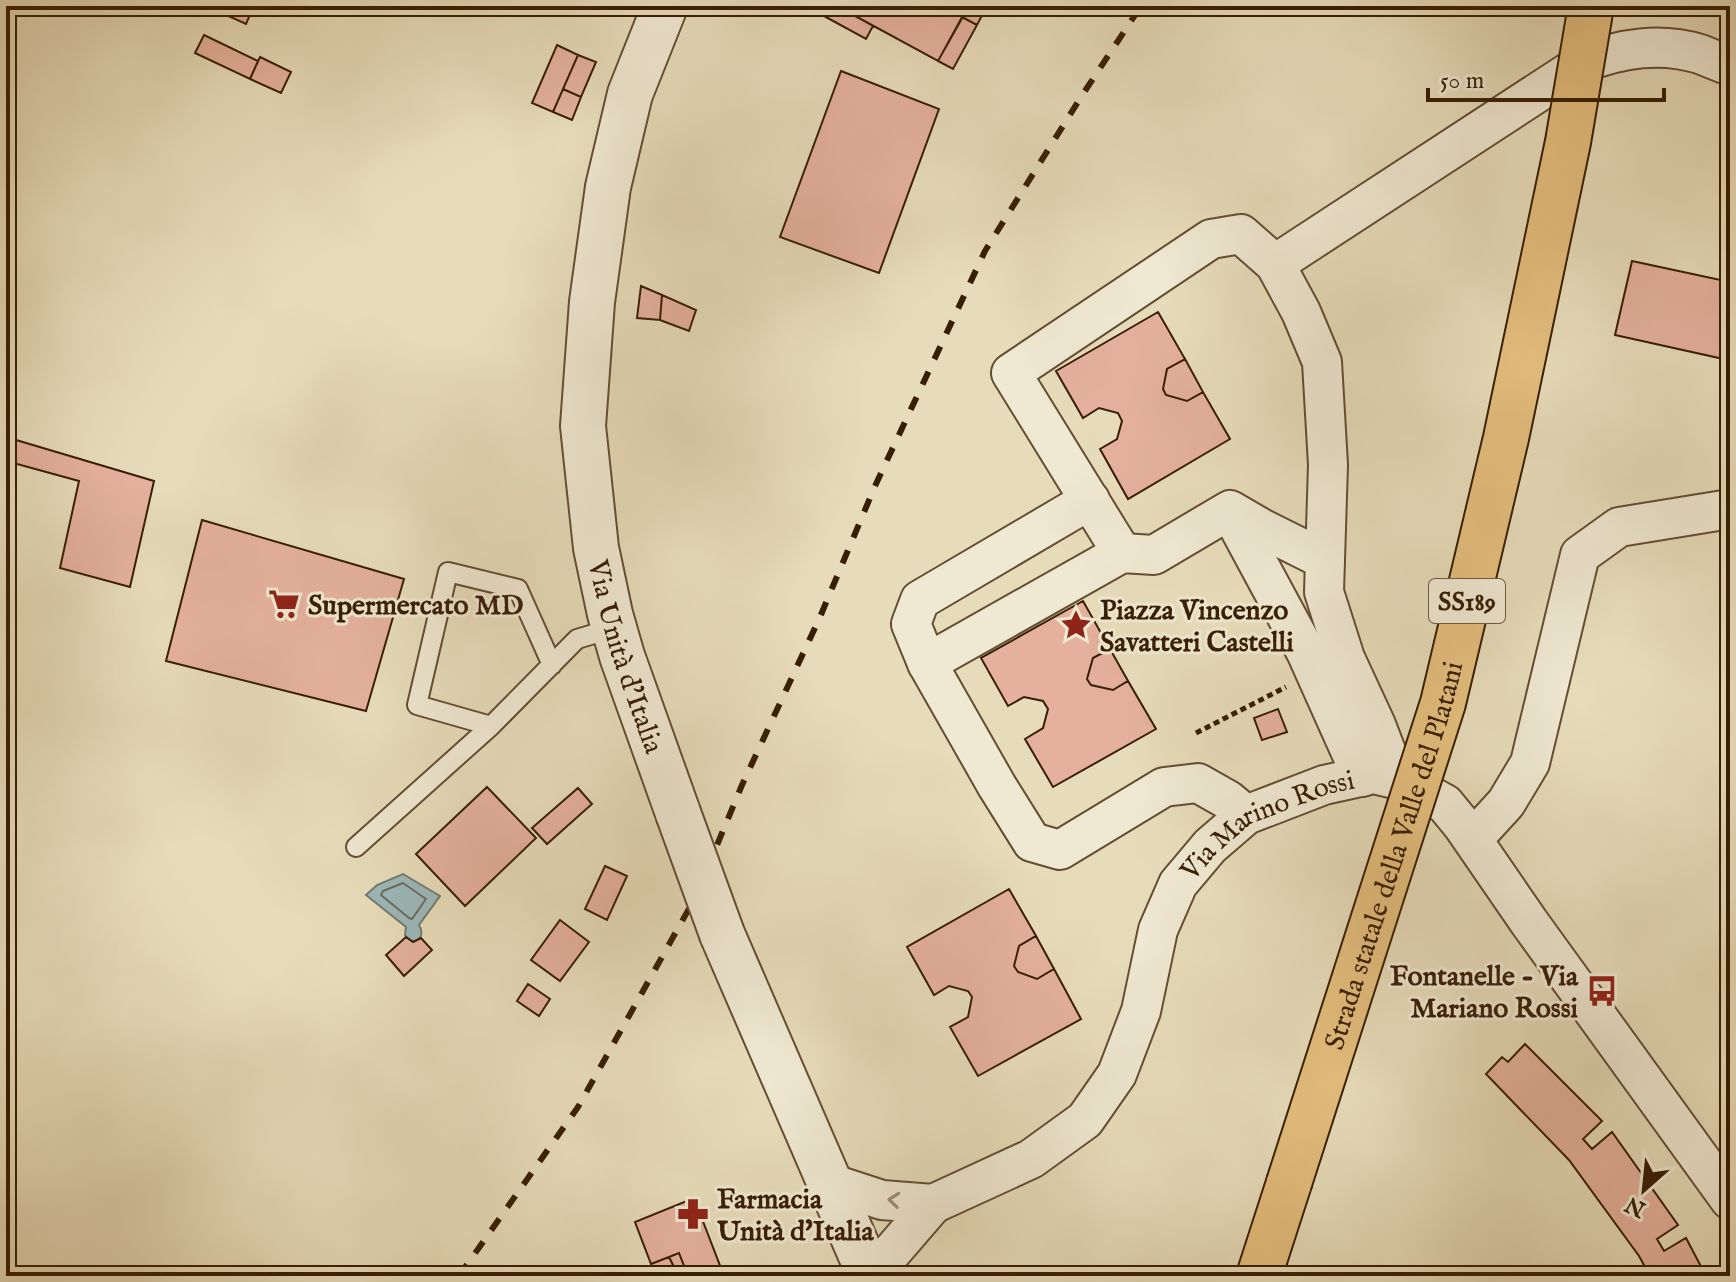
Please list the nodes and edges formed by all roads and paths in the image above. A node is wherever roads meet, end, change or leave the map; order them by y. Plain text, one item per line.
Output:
1 (665, 6) edge
2 (1591, 6) edge
3 (1730, 66) edge
4 (1275, 264) junction
5 (1090, 500) junction
6 (1730, 509) edge
7 (1230, 510) junction
8 (1122, 553) junction
9 (1324, 576) junction
10 (1287, 616) junction
11 (614, 628) junction
12 (927, 663) junction
13 (552, 665) junction
14 (1315, 672) junction
15 (491, 726) junction
16 (1196, 733) dead end
17 (1380, 778) junction
18 (1246, 815) junction
19 (1473, 839) junction
20 (356, 847) dead end
21 (830, 1183) junction
22 (1730, 1200) edge
23 (933, 1204) junction
24 (870, 1276) edge
25 (1259, 1276) edge

1 - 11 street, Via Unità d'Italia
2 - 25 main road, Strada statale della Valle del Platani / SS189, bridge
3 - 4 street
4 - 5 street
4 - 9 street
5 - 8 street
5 - 12 street
6 - 19 street
7 - 8 street
7 - 9 street
7 - 10 street
8 - 12 street
9 - 10 street
9 - 17 street
10 - 14 street
11 - 13 lane
11 - 21 street, Via Unità d'Italia, bridge
12 - 18 street
13 - 15 lane
13 - 15 lane
14 - 16 path
14 - 17 street
15 - 20 lane
17 - 18 street, Via Marino Rossi
17 - 19 street, Via Marino Rossi
18 - 23 street, Via Marino Rossi
19 - 22 street, Via Marino Rossi
23 -> 21 street, Via Marino Rossi
21 - 24 street, Via Unità d'Italia
23 - 24 street, Via Marino Rossi

